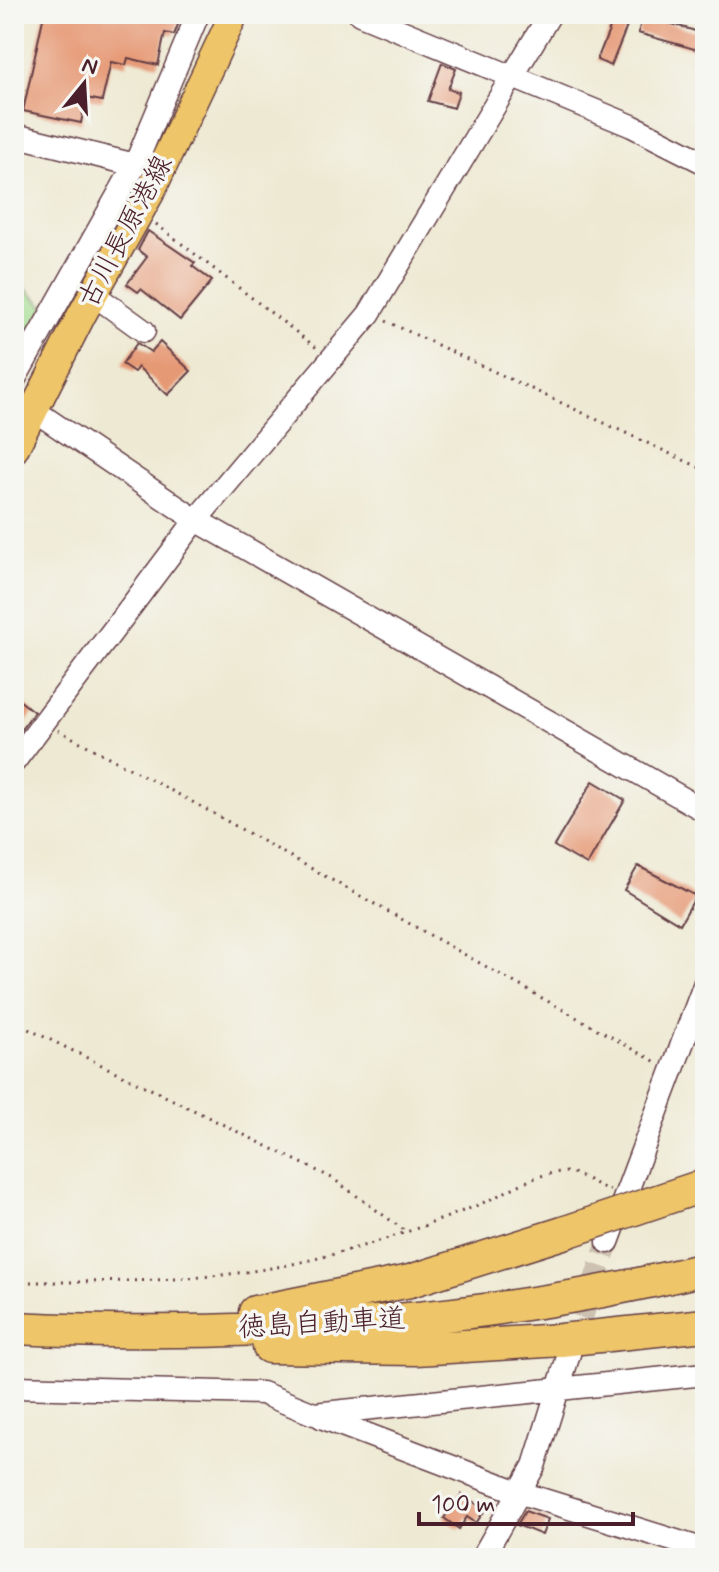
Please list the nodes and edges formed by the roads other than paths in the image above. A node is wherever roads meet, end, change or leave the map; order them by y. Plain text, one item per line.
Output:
1 (198, 14) edge
2 (234, 14) edge
3 (360, 14) edge
4 (550, 14) edge
5 (515, 75) junction
6 (14, 135) edge
7 (705, 163) edge
8 (135, 165) junction
9 (93, 294) junction
10 (144, 331) dead end
11 (14, 380) edge
12 (22, 427) edge
13 (196, 520) junction
14 (14, 762) edge
15 (705, 811) edge
16 (705, 983) edge
17 (705, 1185) edge
18 (608, 1242) tunnel mouth
19 (705, 1261) edge
20 (705, 1269) edge
21 (628, 1285) junction
22 (705, 1325) edge
23 (14, 1328) edge
24 (81, 1331) junction
25 (154, 1332) junction
26 (569, 1354) tunnel mouth
27 (705, 1374) edge
28 (14, 1387) edge
29 (558, 1390) junction
30 (314, 1414) junction
31 (521, 1493) junction
32 (705, 1550) edge
33 (482, 1558) edge

1 - 8 street
2 - 9 main road, 古川長原港線
3 - 5 street
4 - 5 street
5 - 7 street
5 - 13 street
6 - 8 street
8 - 11 street
9 - 10 street
9 - 12 main road, 古川長原港線
12 - 13 street
13 - 14 street
13 - 15 street
16 - 18 street
17 - 25 highway, bridge
19 - 21 highway, 徳島自動車道
20 - 21 highway, 徳島自動車道
21 - 25 highway, 徳島自動車道
22 - 24 highway
23 - 24 highway, 徳島自動車道
24 - 25 highway, 徳島自動車道
26 - 29 street
27 - 29 street
28 - 30 street
29 - 30 street
29 - 31 street
30 - 31 street
31 - 32 street
31 - 33 street

